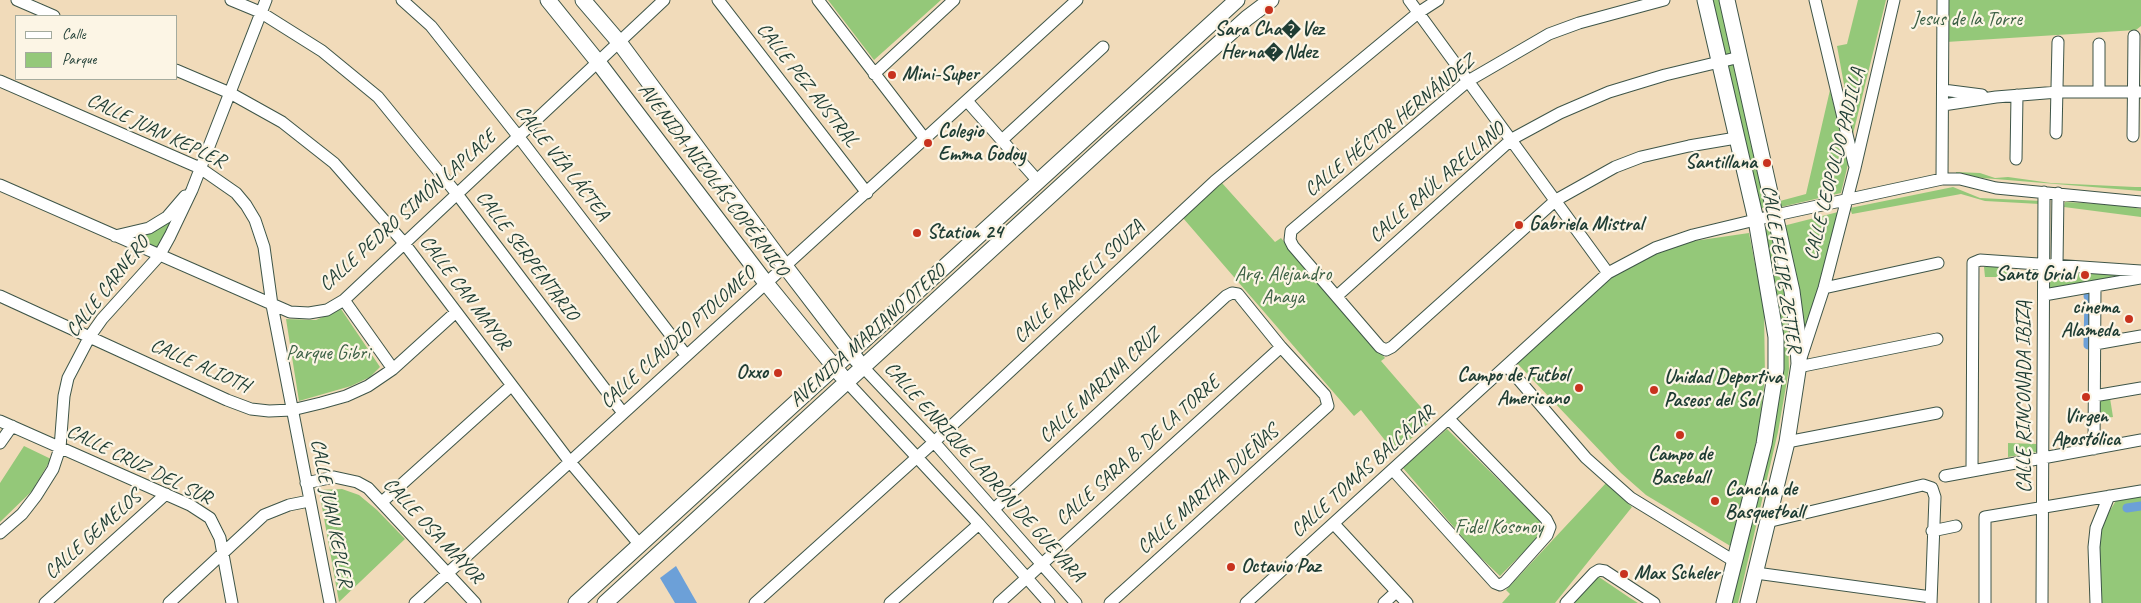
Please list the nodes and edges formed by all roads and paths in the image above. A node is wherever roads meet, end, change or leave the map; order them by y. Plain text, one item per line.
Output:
1 (16, 0) edge
2 (231, 0) edge
3 (266, 0) edge
4 (402, 0) edge
5 (548, 0) edge
6 (583, 0) edge
7 (664, 0) edge
8 (718, 0) edge
9 (818, 0) edge
10 (954, 0) edge
11 (1077, 0) edge
12 (1409, 0) edge
13 (1438, 0) edge
14 (1664, 0) edge
15 (1704, 0) edge
16 (1726, 0) edge
17 (1816, 0) edge
18 (1894, 0) edge
19 (1943, 0) edge
20 (1235, 1) edge
21 (1266, 1) edge
22 (260, 12) junction
23 (1418, 12) junction
24 (52, 15) edge
25 (1247, 18) junction
26 (2134, 36) dead end
27 (619, 42) junction
28 (2058, 42) dead end
29 (2099, 44) dead end
30 (1103, 47) dead end
31 (1740, 57) junction
32 (598, 62) junction
33 (1719, 62) junction
34 (178, 71) edge
35 (874, 74) junction
36 (0, 81) edge
37 (1468, 81) junction
38 (1943, 90) junction
39 (2099, 91) junction
40 (2058, 92) junction
41 (2138, 92) edge
42 (230, 93) junction
43 (2017, 95) junction
44 (1996, 97) junction
45 (967, 101) junction
46 (1943, 105) junction
47 (2056, 133) dead end
48 (518, 136) junction
49 (2133, 136) dead end
50 (1736, 138) junction
51 (925, 139) junction
52 (1512, 139) junction
53 (1002, 140) junction
54 (2016, 159) dead end
55 (200, 168) junction
56 (1855, 168) junction
57 (1942, 180) junction
58 (1038, 181) junction
59 (0, 185) edge
60 (2044, 192) junction
61 (867, 193) junction
62 (2058, 193) junction
63 (457, 194) junction
64 (1846, 199) junction
65 (1556, 200) junction
66 (2141, 202) edge
67 (1776, 215) junction
68 (1756, 220) junction
69 (114, 236) junction
70 (404, 243) junction
71 (159, 256) junction
72 (2044, 263) junction
73 (1938, 264) dead end
74 (2057, 264) junction
75 (785, 266) junction
76 (2141, 271) edge
77 (1608, 273) junction
78 (2141, 278) edge
79 (766, 283) junction
80 (2095, 286) junction
81 (1824, 288) junction
82 (2044, 295) junction
83 (0, 296) edge
84 (1337, 296) junction
85 (344, 300) junction
86 (272, 305) junction
87 (456, 312) junction
88 (90, 336) junction
89 (2141, 336) edge
90 (1937, 338) dead end
91 (2095, 344) junction
92 (1281, 347) junction
93 (852, 353) junction
94 (686, 355) junction
95 (1507, 366) junction
96 (1799, 366) junction
97 (863, 367) junction
98 (393, 369) junction
99 (834, 369) junction
100 (847, 382) junction
101 (511, 386) junction
102 (2141, 388) edge
103 (2094, 396) junction
104 (292, 410) junction
105 (623, 413) junction
106 (1936, 413) dead end
107 (1449, 419) junction
108 (0, 421) edge
109 (12, 426) junction
110 (2141, 440) edge
111 (934, 442) junction
112 (1787, 442) junction
113 (0, 444) edge
114 (60, 448) junction
115 (2094, 449) junction
116 (917, 457) junction
117 (2043, 458) junction
118 (570, 462) junction
119 (1393, 470) junction
120 (1972, 471) junction
121 (1945, 476) dead end
122 (306, 483) junction
123 (2141, 491) edge
124 (166, 494) junction
125 (2109, 496) junction
126 (310, 501) junction
127 (382, 502) junction
128 (2042, 508) junction
129 (994, 509) junction
130 (1767, 522) junction
131 (980, 524) junction
132 (1334, 524) junction
133 (1956, 526) dead end
134 (1932, 532) junction
135 (0, 533) edge
136 (640, 545) junction
137 (224, 553) junction
138 (1734, 561) junction
139 (1041, 564) junction
140 (448, 573) junction
141 (1756, 573) junction
142 (1026, 578) junction
143 (1396, 592) junction
144 (1931, 600) edge
145 (2097, 602) edge
146 (45, 603) edge
147 (169, 603) edge
148 (232, 603) edge
149 (330, 603) edge
150 (414, 603) edge
151 (475, 603) edge
152 (576, 603) edge
153 (605, 603) edge
154 (755, 603) edge
155 (890, 603) edge
156 (999, 603) edge
157 (1050, 603) edge
158 (1076, 603) edge
159 (1110, 603) edge
160 (1246, 603) edge
161 (1384, 603) edge
162 (1407, 603) edge
163 (1566, 603) edge
164 (1654, 603) edge
165 (1724, 603) edge
166 (1748, 603) edge
167 (1985, 603) edge
168 (2042, 603) edge

1 - 24 street
2 - 22 street, CALLE SERPENTARIO
3 - 22 street, CALLE CARNERO
4 - 48 street, CALLE VÍA LÁCTEA
5 - 32 main road, AVENIDA NICOLÁS COPÉRNICO
6 - 27 main road, AVENIDA NICOLÁS COPÉRNICO
7 - 27 street, CALLE PEDRO SIMÓN LAPLACE
8 - 61 street, CALLE PEZ AUSTRAL
9 - 35 street
10 - 35 street
11 - 45 street, CALLE CLAUDIO PTOLOMEO
12 - 23 street
13 - 23 street, CALLE ARACELI SOUZA
14 - 37 street, CALLE HÉCTOR HERNÁNDEZ
15 - 33 main road, CALLE FELIPE ZETTER
16 - 31 main road, CALLE FELIPE ZETTER
17 - 56 street
18 - 56 street, CALLE LEOPOLDO PADILLA
19 - 38 street
20 - 25 street
20 - 58 main road, AVENIDA MARIANO OTERO
21 - 25 main road, AVENIDA MARIANO OTERO
22 - 42 street, CALLE CARNERO
22 - 63 street, CALLE SERPENTARIO
23 - 37 street
23 - 111 street, CALLE ARACELI SOUZA
25 - 97 main road, AVENIDA MARIANO OTERO
26 - 41 street
27 - 32 street, CALLE PEDRO SIMÓN LAPLACE
27 - 75 main road, AVENIDA NICOLÁS COPÉRNICO
28 - 40 street
29 - 39 street
30 - 53 street
31 - 33 street, CALLE RAÚL ARELLANO
31 - 67 main road, CALLE FELIPE ZETTER
32 - 48 street, CALLE PEDRO SIMÓN LAPLACE
32 - 79 main road, AVENIDA NICOLÁS COPÉRNICO
33 - 50 main road, CALLE FELIPE ZETTER
33 - 52 street, CALLE RAÚL ARELLANO
34 - 42 street, CALLE CAN MAYOR
35 - 51 street
36 - 55 street, CALLE JUAN KEPLER
37 - 52 street
37 - 84 street, CALLE HÉCTOR HERNÁNDEZ
38 - 44 street
38 - 46 street
39 - 40 street
39 - 41 street
40 - 43 street
40 - 47 street
41 - 49 street
42 - 55 street, CALLE CARNERO
42 - 70 street, CALLE CAN MAYOR
43 - 44 street
43 - 54 street
44 - 46 street
45 - 51 street, CALLE CLAUDIO PTOLOMEO
45 - 53 street
46 - 57 street
48 - 63 street, CALLE PEDRO SIMÓN LAPLACE
48 - 94 street, CALLE VÍA LÁCTEA
50 - 65 street
50 - 68 main road, CALLE FELIPE ZETTER
51 - 61 street, CALLE CLAUDIO PTOLOMEO
52 - 65 street
52 - 84 street, CALLE RAÚL ARELLANO
53 - 58 street
55 - 69 street, CALLE CARNERO
55 - 71 street, CALLE CARNERO
55 - 86 street, CALLE JUAN KEPLER
56 - 64 street, CALLE LEOPOLDO PADILLA
57 - 60 street, CALLE TOMÁS BALCÁZAR
57 - 64 street, CALLE TOMÁS BALCÁZAR
58 - 93 main road, AVENIDA MARIANO OTERO
59 - 69 street, CALLE PEDRO SIMÓN LAPLACE
60 - 62 street, CALLE TOMÁS BALCÁZAR
60 - 72 street, CALLE RINCONADA IBIZA
61 - 75 street, CALLE CLAUDIO PTOLOMEO
62 - 66 street, CALLE TOMÁS BALCÁZAR
62 - 74 street
63 - 70 street, CALLE PEDRO SIMÓN LAPLACE
63 - 105 street, CALLE SERPENTARIO
64 - 67 street, CALLE TOMÁS BALCÁZAR
64 - 81 street, CALLE LEOPOLDO PADILLA
65 - 77 street
65 - 84 street
67 - 68 street, CALLE TOMÁS BALCÁZAR
67 - 96 main road, CALLE FELIPE ZETTER
68 - 77 street, CALLE TOMÁS BALCÁZAR
68 - 138 main road, CALLE FELIPE ZETTER
69 - 71 street, CALLE PEDRO SIMÓN LAPLACE
70 - 85 street, CALLE PEDRO SIMÓN LAPLACE
70 - 87 street, CALLE CAN MAYOR
71 - 86 street, CALLE PEDRO SIMÓN LAPLACE
71 - 88 street, CALLE CARNERO
72 - 74 street
72 - 82 street, CALLE RINCONADA IBIZA
72 - 120 street
73 - 81 street
74 - 76 street
75 - 79 street, CALLE CLAUDIO PTOLOMEO
75 - 93 main road, AVENIDA NICOLÁS COPÉRNICO
77 - 95 street, CALLE TOMÁS BALCÁZAR
78 - 80 street
79 - 94 street, CALLE CLAUDIO PTOLOMEO
79 - 99 main road, AVENIDA NICOLÁS COPÉRNICO
80 - 82 street
80 - 91 street
81 - 96 street, CALLE LEOPOLDO PADILLA
82 - 117 street, CALLE RINCONADA IBIZA
83 - 88 street, CALLE ALIOTH
85 - 86 street, CALLE PEDRO SIMÓN LAPLACE
85 - 98 street
86 - 104 street, CALLE JUAN KEPLER
87 - 98 street, CALLE ALIOTH
87 - 101 street, CALLE CAN MAYOR
88 - 104 street, CALLE ALIOTH
88 - 114 street, CALLE CARNERO
89 - 91 street
90 - 96 street
91 - 103 street
92 - 129 street, CALLE MARINA CRUZ
92 - 139 street, CALLE SARA B. DE LA TORRE
92 - 159 street, CALLE MARTHA DUEÑAS
93 - 97 main road, AVENIDA NICOLÁS COPÉRNICO
93 - 99 main road, AVENIDA MARIANO OTERO
94 - 105 street, CALLE CLAUDIO PTOLOMEO
95 - 107 street, CALLE TOMÁS BALCÁZAR
95 - 138 street
96 - 112 main road, CALLE FELIPE ZETTER
97 - 100 main road, AVENIDA MARIANO OTERO
97 - 111 street, CALLE ENRIQUE LADRÓN DE GUEVARA
98 - 104 street, CALLE ALIOTH
99 - 100 main road, AVENIDA NICOLÁS COPÉRNICO
99 - 136 main road, AVENIDA MARIANO OTERO
100 - 116 street, CALLE ENRIQUE LADRÓN DE GUEVARA
100 - 153 main road, AVENIDA MARIANO OTERO
101 - 118 street, CALLE CAN MAYOR
101 - 127 street
102 - 103 street
103 - 115 street
104 - 122 street, CALLE JUAN KEPLER
105 - 118 street, CALLE CLAUDIO PTOLOMEO
106 - 112 street
107 - 119 street, CALLE TOMÁS BALCÁZAR
107 - 119 street
108 - 109 street, CALLE CRUZ DEL SUR
109 - 113 street
109 - 114 street, CALLE CRUZ DEL SUR
110 - 115 street
111 - 116 street, CALLE ARACELI SOUZA
111 - 129 street, CALLE ENRIQUE LADRÓN DE GUEVARA
112 - 130 main road, CALLE FELIPE ZETTER
114 - 124 street, CALLE CRUZ DEL SUR
114 - 135 street, CALLE CARNERO
115 - 117 street
116 - 131 street, CALLE ENRIQUE LADRÓN DE GUEVARA
116 - 154 street, CALLE ARACELI SOUZA
117 - 120 street
117 - 128 street, CALLE RINCONADA IBIZA
118 - 136 street, CALLE CAN MAYOR
118 - 140 street, CALLE CLAUDIO PTOLOMEO
119 - 132 street, CALLE TOMÁS BALCÁZAR
120 - 121 street
122 - 126 street, CALLE JUAN KEPLER
122 - 127 street, CALLE OSA MAYOR
123 - 125 street
124 - 137 street, CALLE CRUZ DEL SUR
124 - 146 street, CALLE GEMELOS
125 - 128 street
125 - 145 street
126 - 137 street
126 - 149 street, CALLE JUAN KEPLER
127 - 140 street, CALLE OSA MAYOR
128 - 167 street
128 - 168 street, CALLE RINCONADA IBIZA
129 - 139 street, CALLE ENRIQUE LADRÓN DE GUEVARA
130 - 134 street
130 - 141 main road, CALLE FELIPE ZETTER
131 - 142 street, CALLE ENRIQUE LADRÓN DE GUEVARA
131 - 155 street
132 - 143 street
132 - 160 street, CALLE TOMÁS BALCÁZAR
133 - 134 street
134 - 144 street
136 - 152 main road, AVENIDA MARIANO OTERO
137 - 147 street
137 - 148 street, CALLE CRUZ DEL SUR
138 - 165 main road, CALLE FELIPE ZETTER
139 - 142 street, CALLE SARA B. DE LA TORRE
139 - 158 street, CALLE ENRIQUE LADRÓN DE GUEVARA
140 - 150 street, CALLE CLAUDIO PTOLOMEO
140 - 151 street, CALLE OSA MAYOR
141 - 144 street
141 - 166 main road, CALLE FELIPE ZETTER
142 - 156 street, CALLE SARA B. DE LA TORRE
142 - 157 street, CALLE ENRIQUE LADRÓN DE GUEVARA
143 - 161 street
143 - 162 street
163 - 164 street

